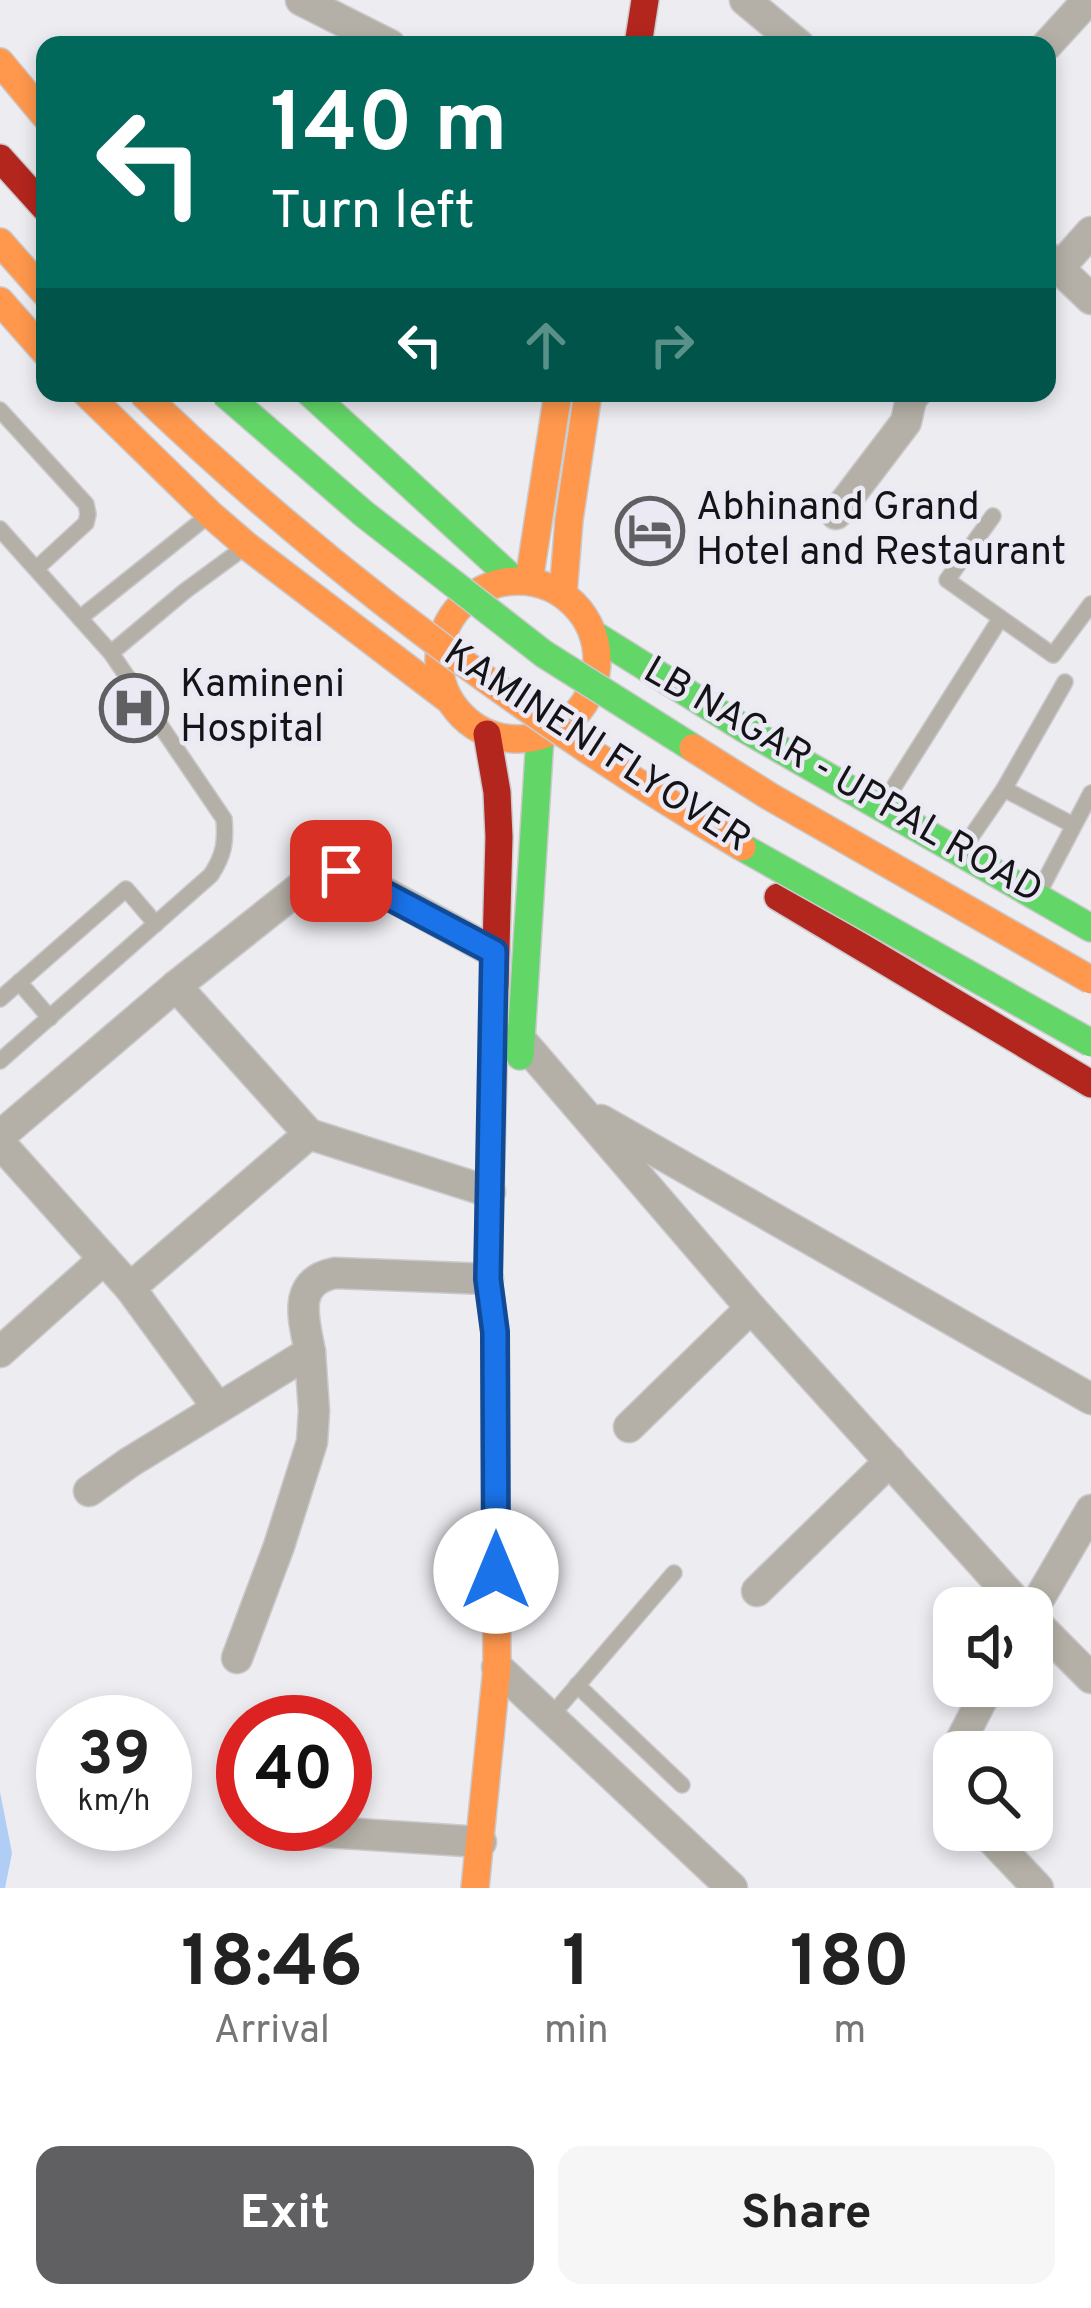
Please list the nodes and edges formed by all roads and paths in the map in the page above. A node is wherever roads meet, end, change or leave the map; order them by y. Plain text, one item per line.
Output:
1 (301, 0) edge
2 (645, 0) edge
3 (745, 0) edge
4 (1088, 0) edge
5 (372, 36) edge
6 (639, 36) edge
7 (788, 36) edge
8 (1055, 36) edge
9 (0, 62) edge
10 (36, 105) edge
11 (0, 158) edge
12 (36, 198) edge
13 (1091, 232) edge
14 (0, 242) edge
15 (1056, 261) edge
16 (1056, 266) edge
17 (36, 283) edge
18 (1091, 299) edge
19 (0, 301) edge
20 (36, 342) edge
21 (95, 402) edge
22 (151, 402) edge
23 (234, 402) edge
24 (320, 402) edge
25 (556, 402) edge
26 (587, 402) edge
27 (909, 402) edge
28 (0, 410) edge
29 (210, 514) junction
30 (836, 514) dead end
31 (993, 517) dead end
32 (0, 529) edge
33 (247, 546) junction
34 (36, 569) junction
35 (522, 580) junction
36 (562, 594) junction
37 (1091, 604) edge
38 (80, 618) junction
39 (1000, 619) junction
40 (593, 634) junction
41 (111, 653) junction
42 (1066, 682) dead end
43 (448, 698) junction
44 (487, 734) junction
45 (540, 737) junction
46 (1004, 789) junction
47 (1091, 793) edge
48 (881, 807) junction
49 (1073, 825) junction
50 (961, 853) junction
51 (1036, 896) junction
52 (156, 924) junction
53 (1091, 928) edge
54 (494, 952) junction
55 (1091, 980) edge
56 (19, 982) junction
57 (176, 986) junction
58 (0, 999) edge
59 (50, 1018) junction
60 (507, 1038) junction
61 (1091, 1043) edge
62 (0, 1061) edge
63 (1091, 1084) edge
64 (505, 1101) junction
65 (583, 1109) junction
66 (309, 1134) junction
67 (0, 1139) edge
68 (490, 1192) junction
69 (104, 1259) junction
70 (488, 1279) junction
71 (130, 1288) junction
72 (751, 1308) junction
73 (495, 1332) junction
74 (0, 1352) edge
75 (310, 1352) junction
76 (1091, 1399) edge
77 (218, 1408) junction
78 (629, 1426) dead end
79 (890, 1461) junction
80 (89, 1491) dead end
81 (1091, 1510) edge
82 (674, 1573) dead end
83 (1003, 1587) edge
84 (1048, 1587) edge
85 (757, 1592) dead end
86 (1053, 1637) edge
87 (237, 1658) dead end
88 (496, 1667) junction
89 (1091, 1678) edge
90 (577, 1685) junction
91 (550, 1716) junction
92 (682, 1785) dead end
93 (372, 1835) edge
94 (481, 1842) junction
95 (1003, 1851) edge
96 (475, 1888) edge
97 (732, 1888) edge
98 (1037, 1888) edge

1 - 5 street
2 - 6 main road
3 - 7 street
4 - 8 street
9 - 10 main road
11 - 12 main road
13 - 15 street
14 - 17 main road
16 - 18 street
19 - 20 main road
21 - 29 main road
22 - 61 main road, KAMINENI FLYOVER, bridge
23 - 55 main road, KAMINENI FLYOVER, bridge
24 - 35 main road
25 - 35 main road
26 - 36 main road
27 - 30 street
28 - 34 lane
29 - 33 main road
29 - 38 lane
31 - 39 lane
32 - 34 lane
33 - 41 lane
33 - 43 main road
34 - 38 lane
35 - 36 main road
35 - 43 main road
36 - 40 main road
37 - 39 lane
38 - 41 lane
39 - 48 lane
40 - 45 main road
40 - 48 main road, LB NAGAR - UPPAL ROAD
41 - 52 lane
42 - 46 lane
43 - 44 main road
44 - 45 main road
44 - 54 main road
45 - 60 main road
45 - 63 main road
46 - 49 lane
46 - 50 lane
47 - 49 lane
48 - 50 main road, LB NAGAR - UPPAL ROAD
49 - 51 lane
50 - 51 main road, LB NAGAR - UPPAL ROAD
51 - 53 main road, LB NAGAR - UPPAL ROAD
52 - 56 lane
52 - 59 lane
54 - 57 street
54 - 60 main road
56 - 58 lane
56 - 59 lane
57 - 66 street
57 - 67 street
59 - 62 lane
60 - 64 main road
60 - 65 street
64 - 68 main road
64 - 73 main road
65 - 72 street
65 - 76 street
66 - 68 street
66 - 71 street
67 - 69 street
68 - 70 main road
69 - 71 street
69 - 74 street
70 - 73 main road
70 - 75 street
71 - 77 street
72 - 78 street
72 - 79 street
73 - 88 main road
75 - 77 street
75 - 87 street
77 - 80 street
79 - 83 street
79 - 85 street
81 - 84 street
82 - 90 lane
86 - 89 street
88 - 91 street
88 - 94 main road
90 - 91 lane
90 - 92 lane
91 - 97 street
93 - 94 street
94 - 96 main road
95 - 98 street

